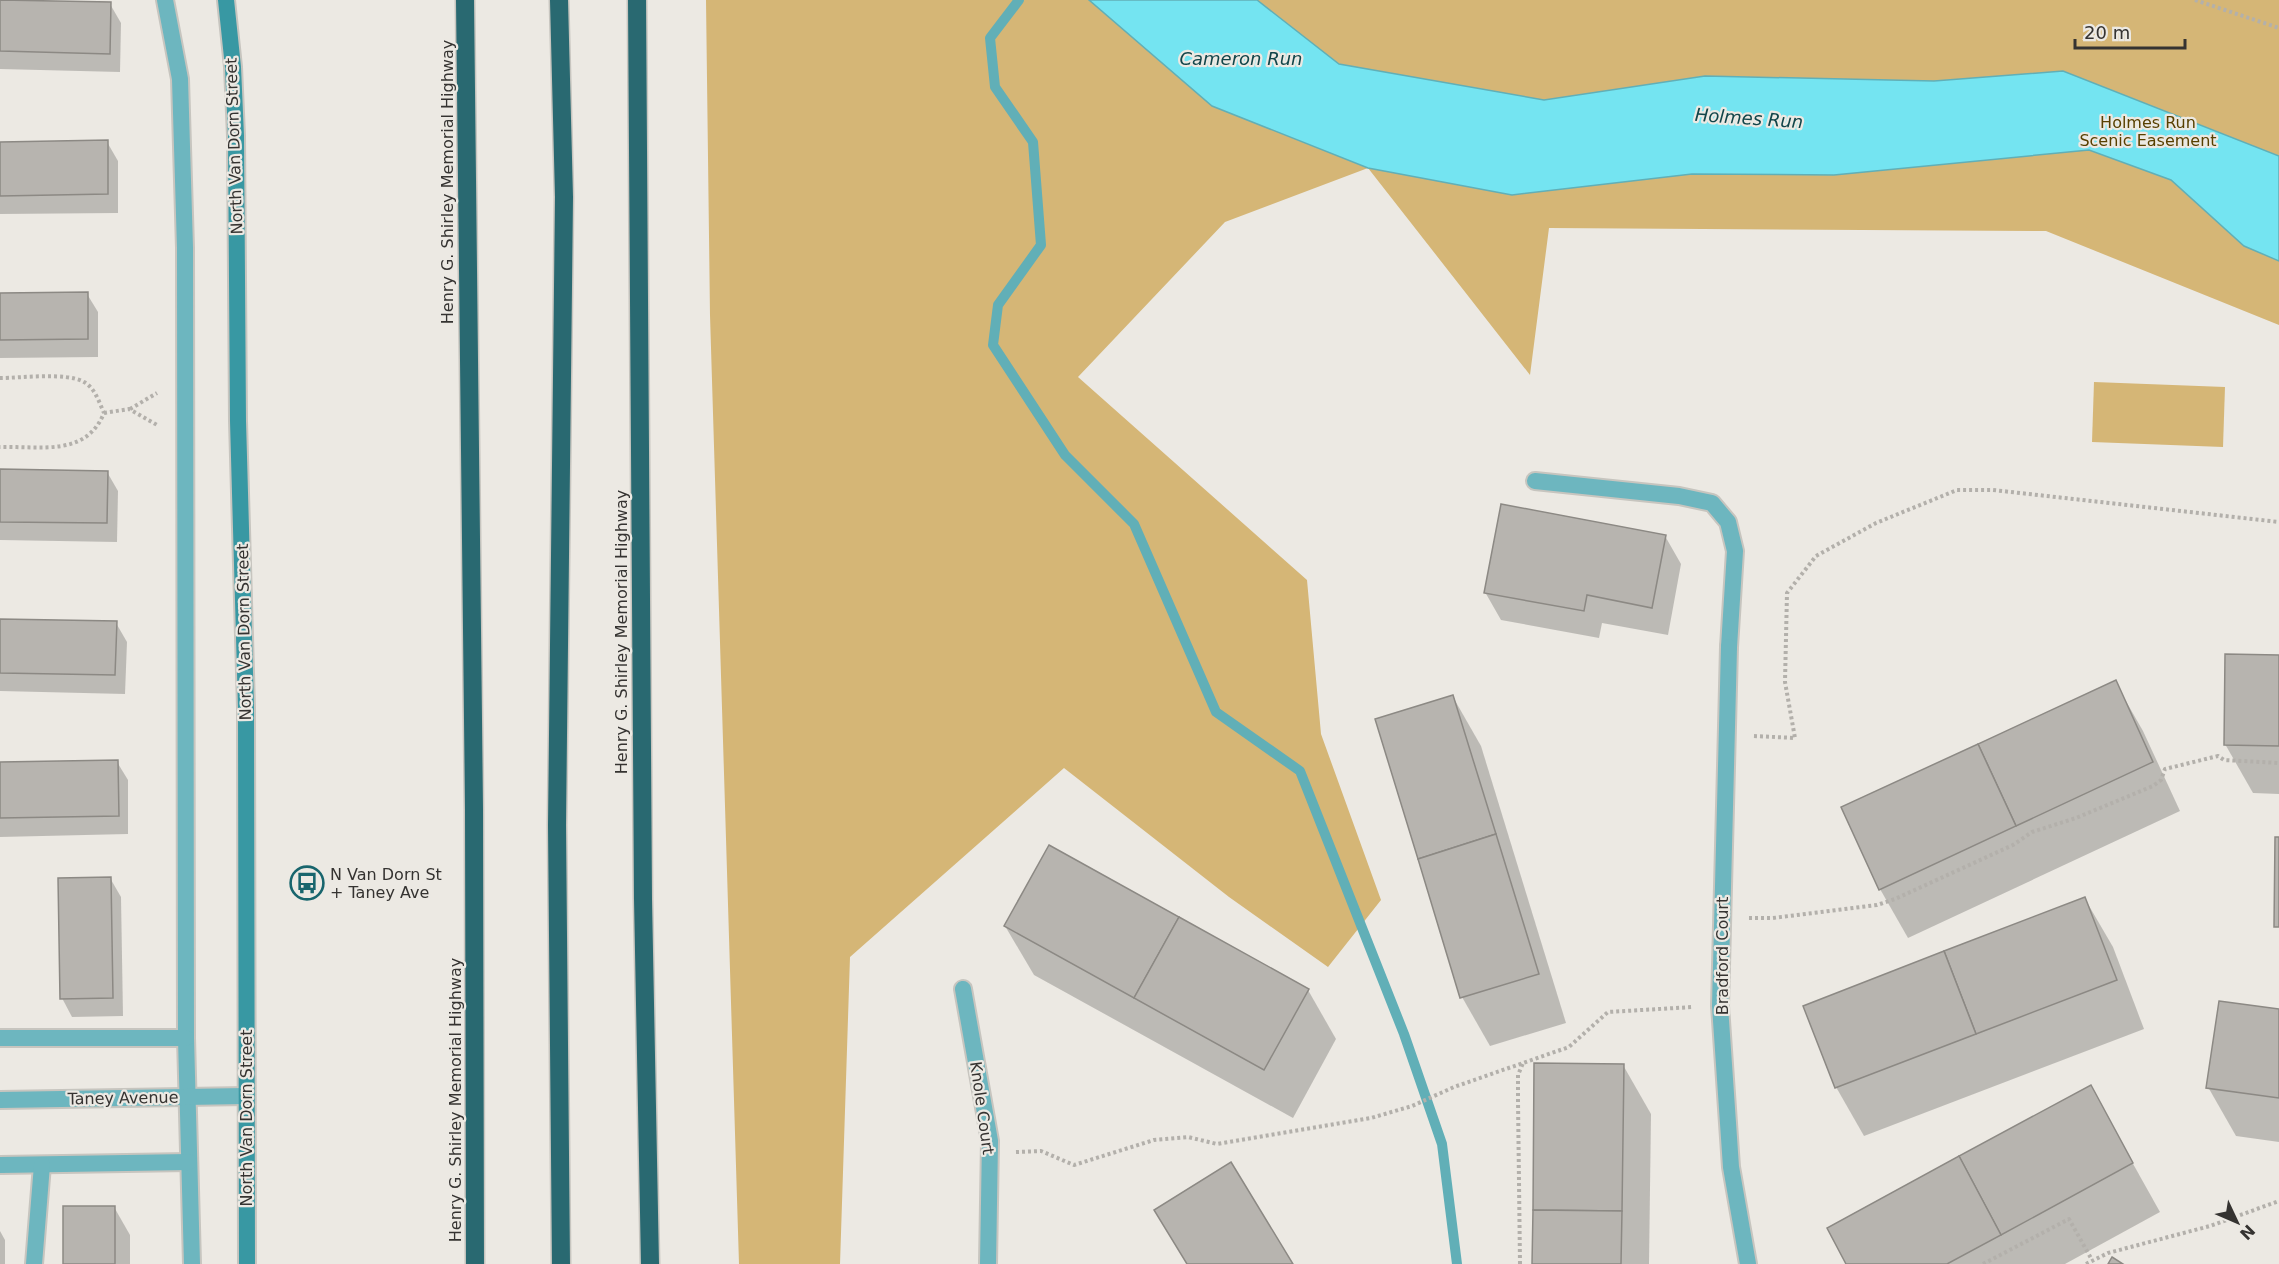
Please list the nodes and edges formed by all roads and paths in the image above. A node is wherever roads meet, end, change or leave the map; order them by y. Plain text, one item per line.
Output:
1 (165, 0) edge
2 (226, 0) edge
3 (465, 0) edge
4 (560, 0) edge
5 (637, 0) edge
6 (2195, 0) edge
7 (2279, 28) edge
8 (0, 378) edge
9 (163, 390) dead end
10 (129, 409) junction
11 (104, 413) junction
12 (163, 429) dead end
13 (0, 447) edge
14 (1535, 481) dead end
15 (2279, 522) edge
16 (1727, 735) junction
17 (2279, 763) edge
18 (1722, 918) junction
19 (963, 989) dead end
20 (1720, 1006) junction
21 (0, 1038) edge
22 (186, 1038) junction
23 (1523, 1063) junction
24 (187, 1096) junction
25 (246, 1096) junction
26 (0, 1100) edge
27 (989, 1153) junction
28 (189, 1162) junction
29 (0, 1165) edge
30 (42, 1165) junction
31 (2279, 1201) edge
32 (2092, 1260) junction
33 (34, 1264) edge
34 (192, 1264) edge
35 (247, 1264) edge
36 (475, 1264) edge
37 (561, 1264) edge
38 (650, 1264) edge
39 (988, 1264) edge
40 (1520, 1264) edge
41 (1748, 1264) edge
42 (1983, 1264) edge
43 (2086, 1264) edge

1 - 22 street
2 - 25 main road, North Van Dorn Street
3 - 36 highway, Henry G. Shirley Memorial Highway
4 - 37 highway
5 - 38 highway, Henry G. Shirley Memorial Highway
6 - 7 path
8 - 11 path
9 - 10 path
10 - 11 path
10 - 12 path
11 - 13 path
14 - 16 street, Bradford Court
15 - 16 path
16 - 18 street, Bradford Court
17 - 18 path
18 - 20 street, Bradford Court
19 - 27 street, Knole Court
20 - 23 path
20 - 41 street, Bradford Court
21 - 22 street
22 - 24 street
23 - 27 path
23 - 40 path
24 - 25 street, Taney Avenue
24 - 26 street, Taney Avenue
24 - 28 street
25 - 35 main road, North Van Dorn Street
27 - 39 street, Knole Court
28 - 30 street
28 - 34 street
29 - 30 street
30 - 33 street
31 - 32 path
32 - 42 path
32 - 43 path

